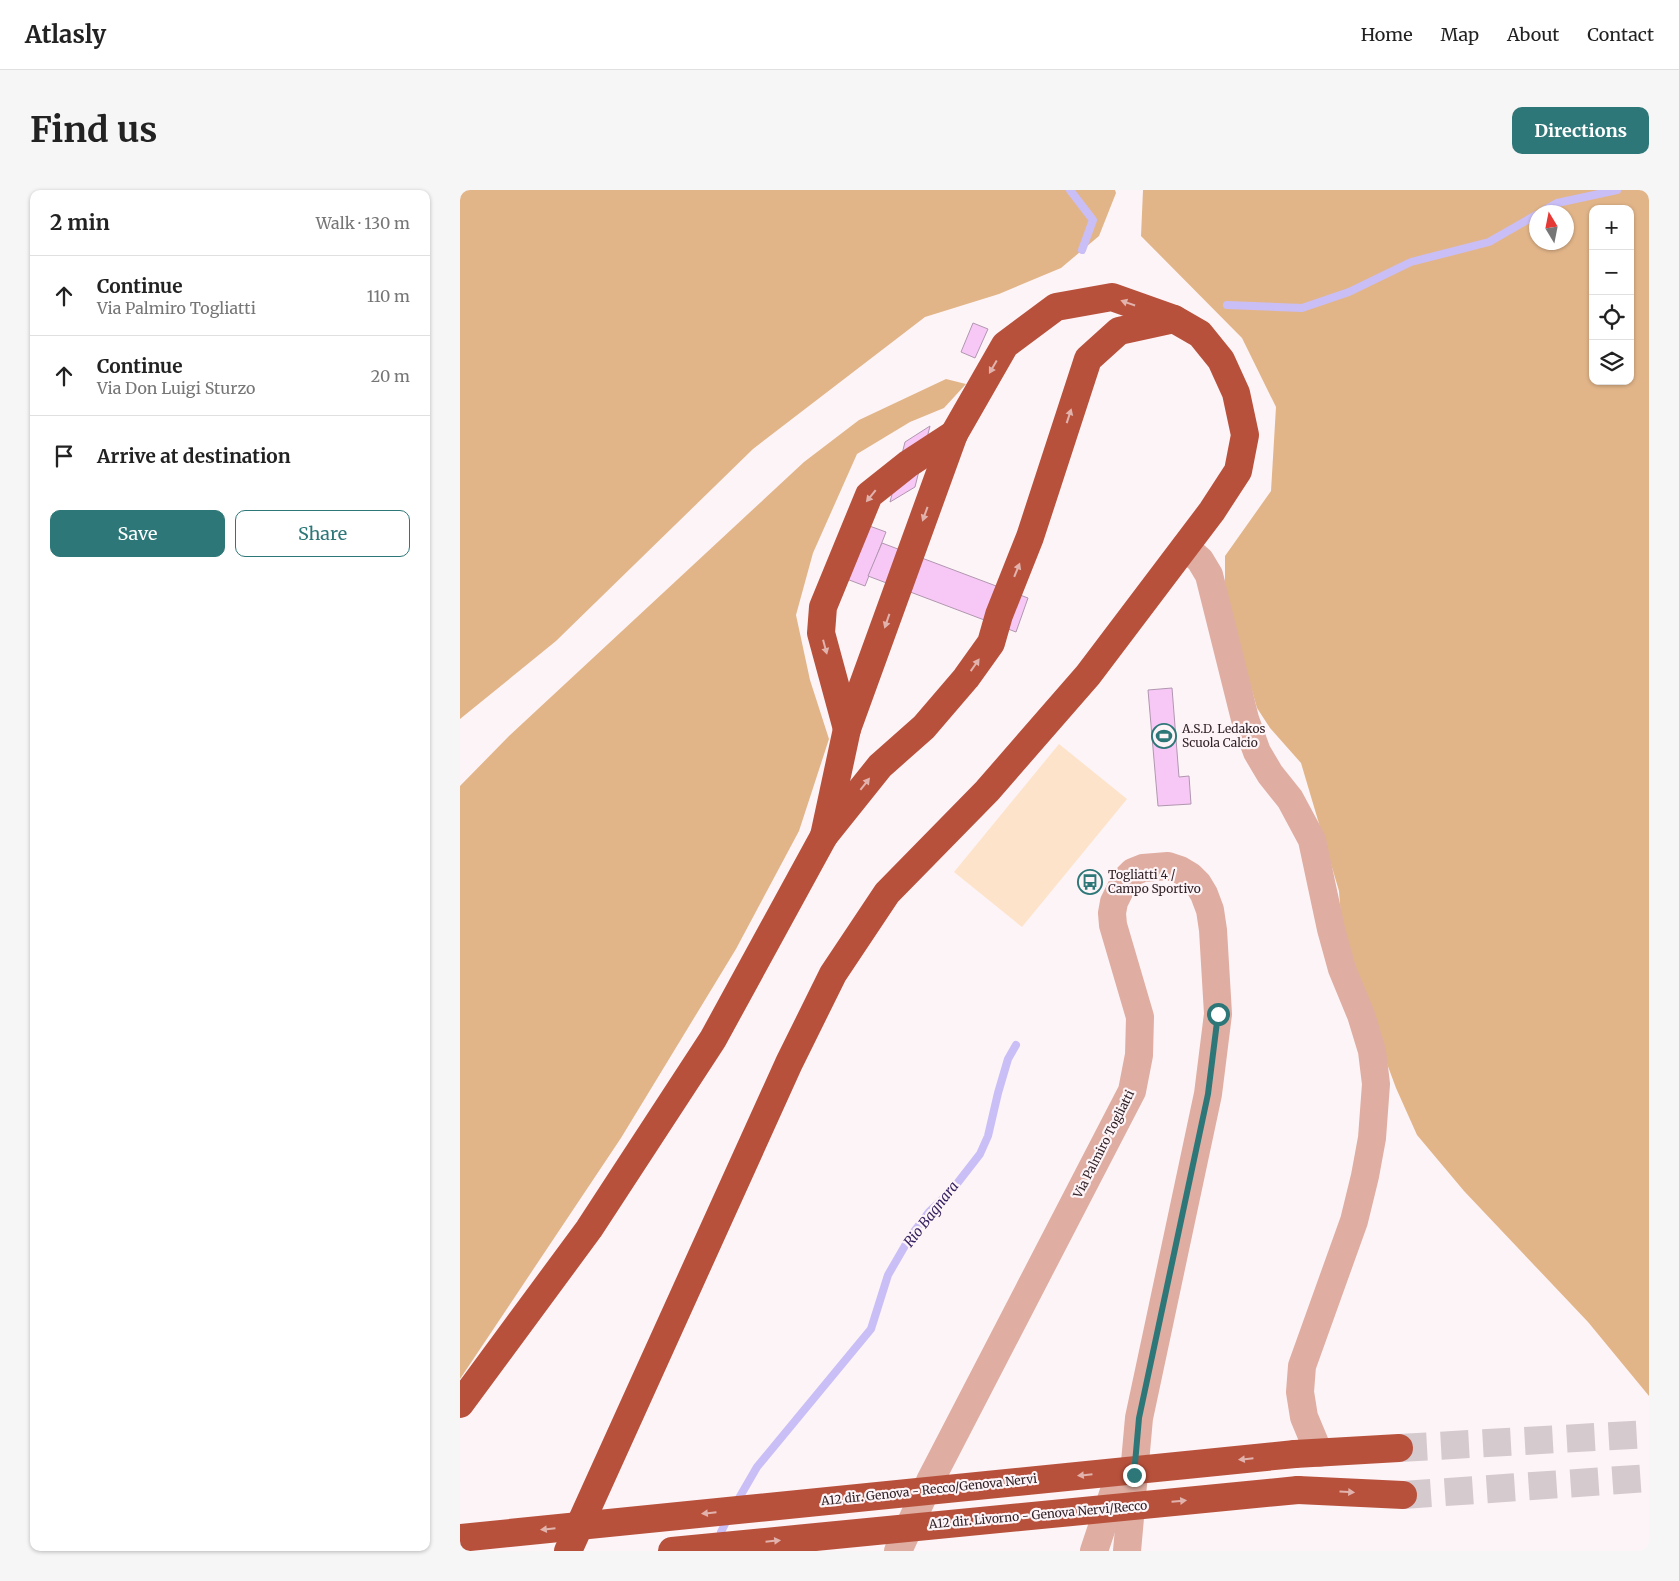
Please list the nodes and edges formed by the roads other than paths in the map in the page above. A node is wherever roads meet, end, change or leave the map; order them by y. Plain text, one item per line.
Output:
1 (1174, 319) junction
2 (954, 434) junction
3 (1185, 548) junction
4 (847, 729) junction
5 (824, 836) junction
6 (460, 1404) edge
7 (1139, 1418) junction
8 (1399, 1448) tunnel mouth
9 (1307, 1454) junction
10 (1404, 1495) tunnel mouth
11 (460, 1538) edge
12 (568, 1551) edge
13 (672, 1551) edge
14 (898, 1551) edge
15 (1094, 1551) edge
16 (1127, 1551) edge

1 -> 2 highway
1 - 3 highway
5 -> 1 highway
2 -> 4 highway
2 -> 4 highway
3 - 9 street
3 - 12 highway
4 - 5 highway
5 - 6 highway
7 - 14 street, Via Palmiro Togliatti
7 - 15 street
7 - 16 street
8 - 9 highway, A12 dir. Genova - Recco/Genova Nervi
9 -> 11 highway, A12 dir. Genova - Recco/Genova Nervi, bridge
13 -> 10 highway, A12 dir. Livorno - Genova Nervi/Recco, bridge

